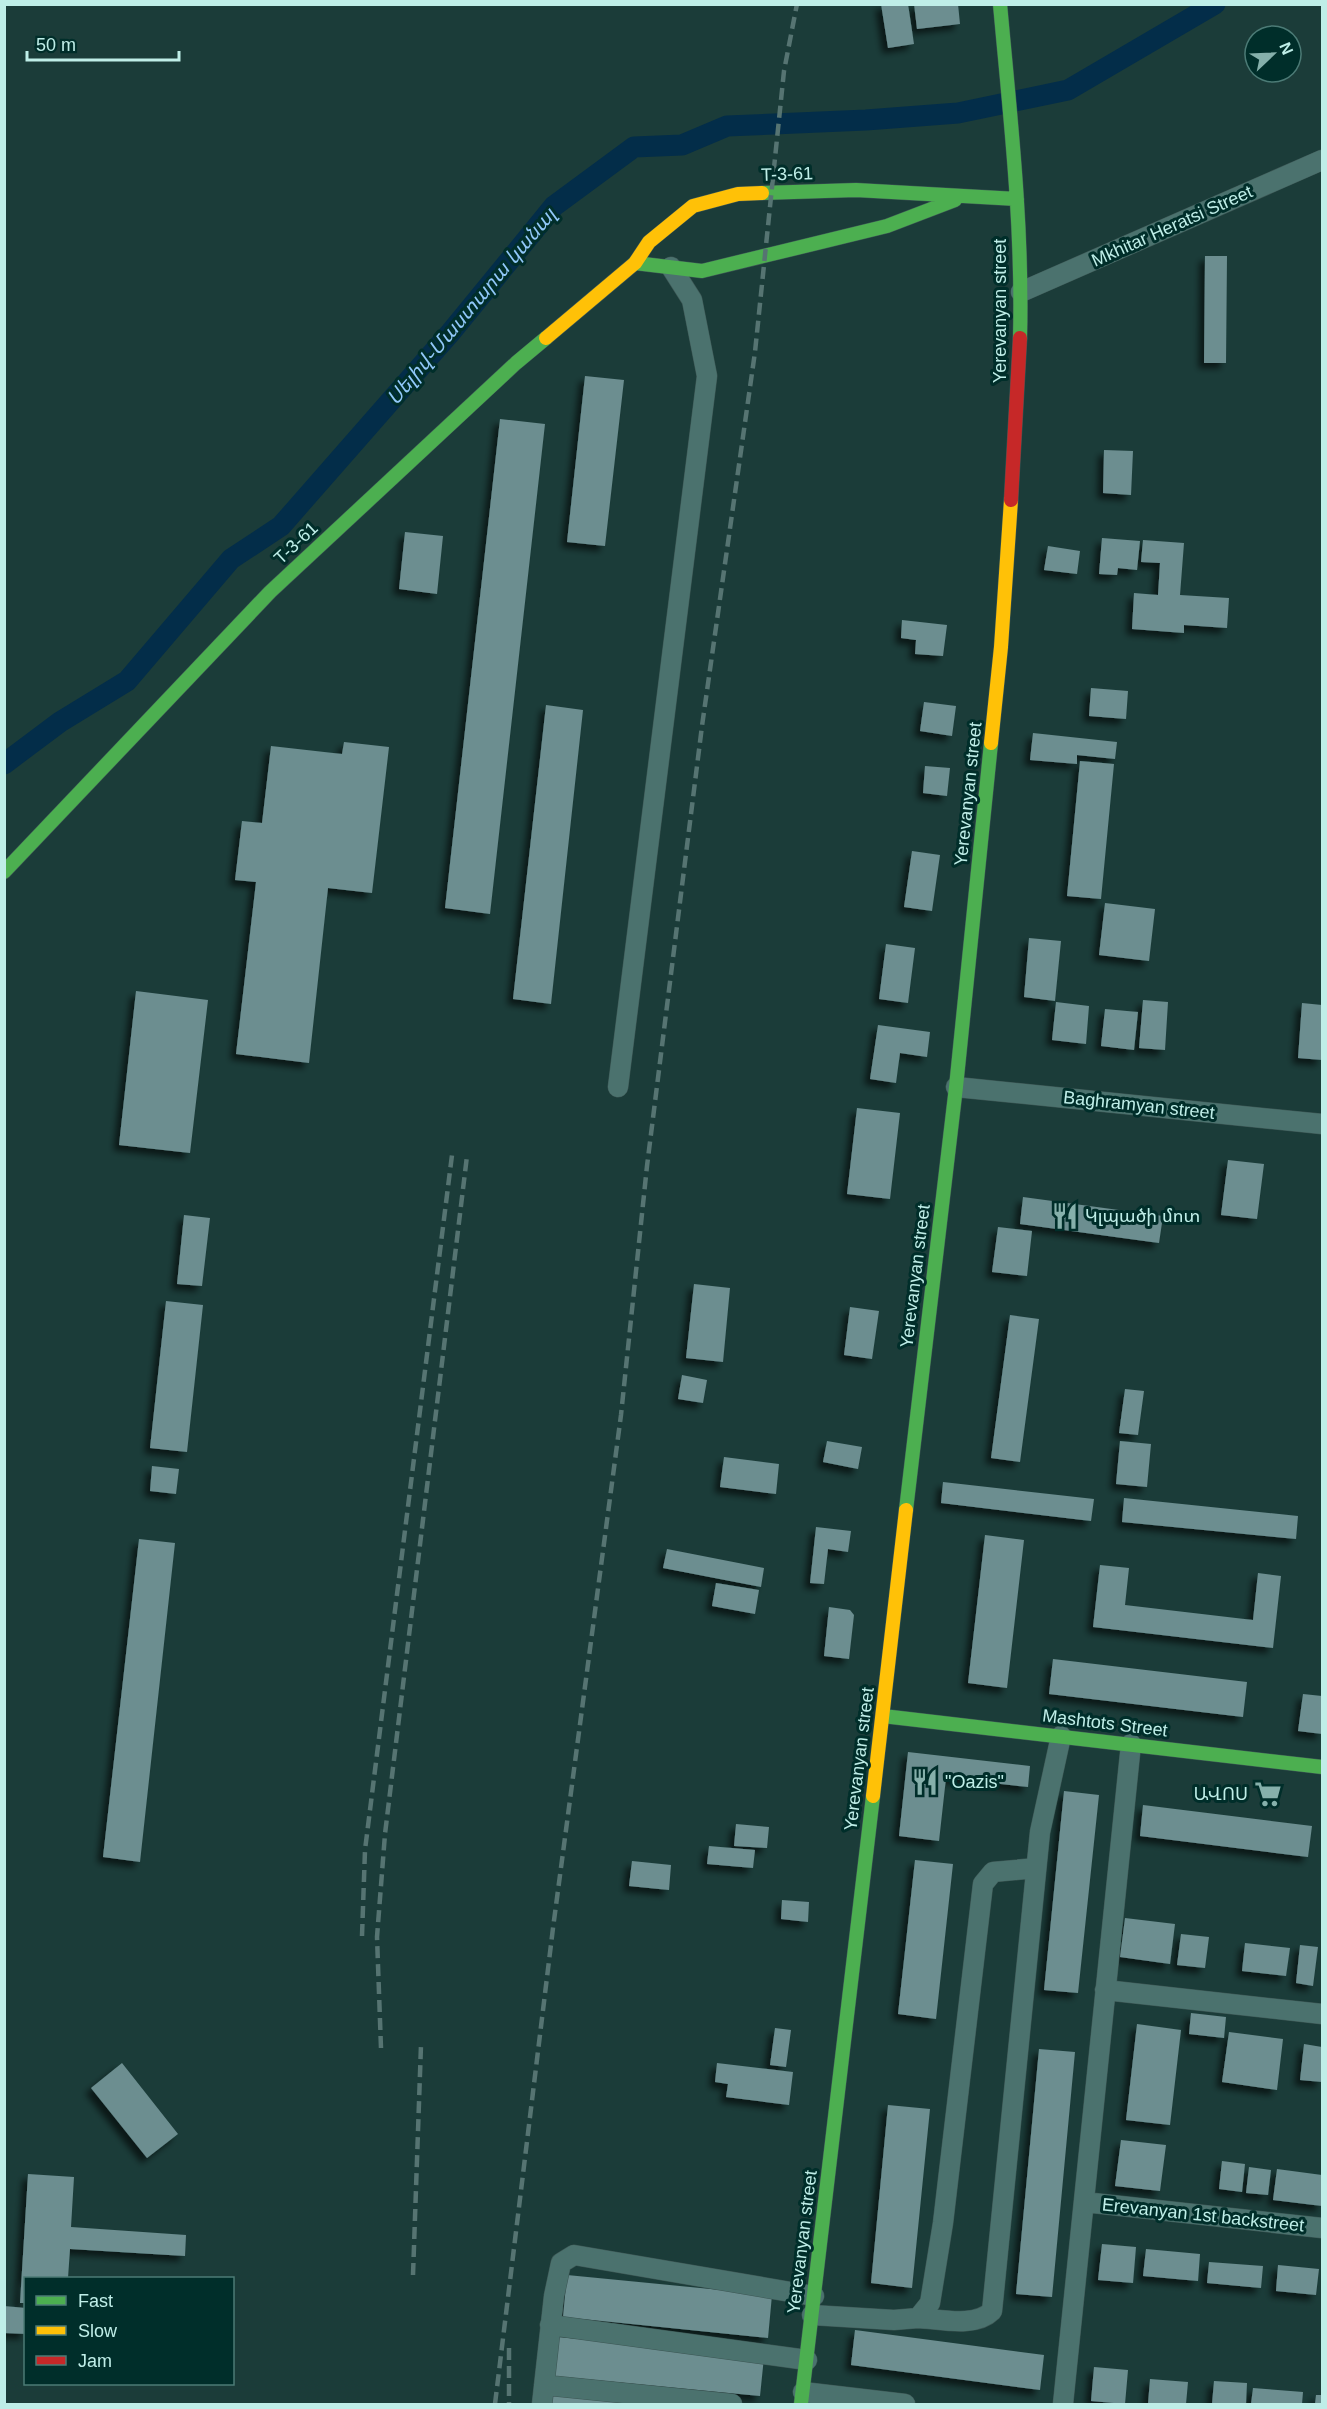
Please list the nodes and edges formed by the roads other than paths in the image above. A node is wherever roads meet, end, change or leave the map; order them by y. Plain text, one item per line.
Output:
1 (1000, 4) edge
2 (1323, 160) edge
3 (966, 196) junction
4 (1017, 199) junction
5 (635, 263) junction
6 (671, 267) junction
7 (1021, 292) junction
8 (4, 872) edge
9 (618, 1087) dead end
10 (956, 1087) junction
11 (1323, 1124) edge
12 (883, 1716) junction
13 (1061, 1736) junction
14 (1131, 1744) junction
15 (1323, 1767) edge
16 (1036, 1868) junction
17 (1106, 1990) junction
18 (1323, 2014) edge
19 (1084, 2202) junction
20 (1323, 2228) edge
21 (813, 2305) junction
22 (918, 2318) junction
23 (550, 2325) junction
24 (807, 2360) junction
25 (544, 2385) junction
26 (802, 2398) edge
27 (542, 2404) edge
28 (732, 2404) edge
29 (905, 2404) edge
30 (1063, 2404) edge

1 - 4 main road, Yerevanyan street
2 - 7 street, Mkhitar Heratsi Street
3 - 4 main road, T-3-61
3 - 5 main road, T-3-61
3 - 6 main road, T-3-61
4 - 7 main road, Yerevanyan street
5 - 6 main road, T-3-61
5 - 8 main road, T-3-61
6 - 9 street
7 - 10 main road, Yerevanyan street
10 - 11 street, Baghramyan street
10 - 12 main road, Yerevanyan street
12 - 13 main road, Mashtots Street
12 - 21 main road, Yerevanyan street
13 - 14 main road, Mashtots Street
13 - 16 street
14 - 15 main road, Mashtots Street
14 - 17 street
16 - 22 street
16 - 22 street
17 - 18 street
17 - 19 street
19 - 20 street, Erevanyan 1st backstreet
19 - 30 street
21 - 22 street
21 - 23 street
21 - 24 main road, Yerevanyan street
23 - 24 street
23 - 25 street
24 - 26 main road, Yerevanyan street
25 - 27 street
25 - 28 street
26 - 29 street

